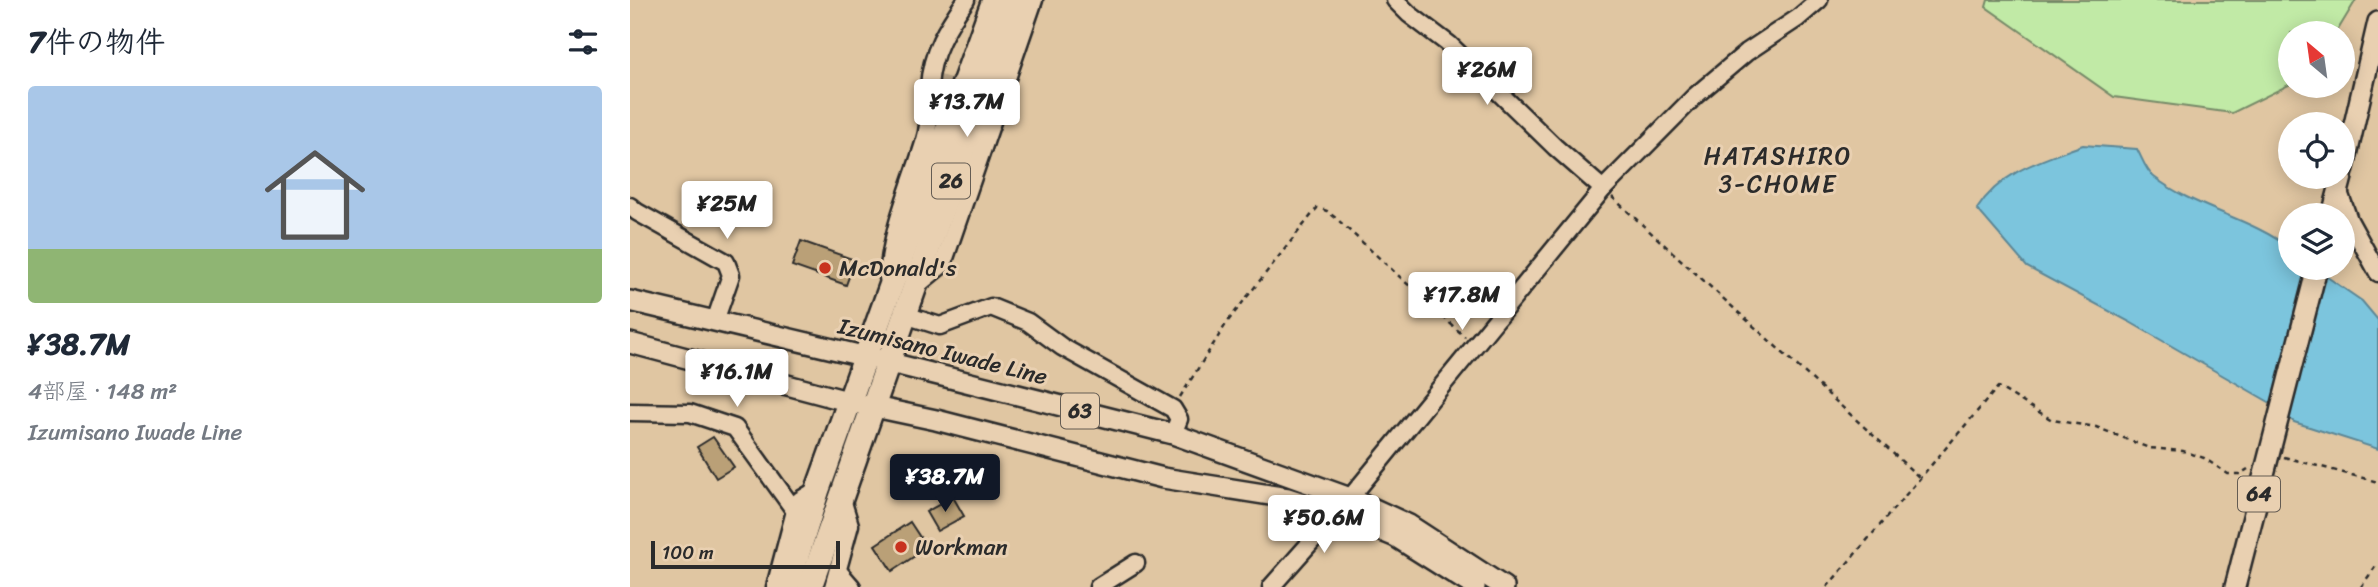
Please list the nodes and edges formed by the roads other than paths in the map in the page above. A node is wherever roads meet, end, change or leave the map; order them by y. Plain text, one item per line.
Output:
1 (966, 0) edge
2 (995, 0) edge
3 (1015, 0) edge
4 (1034, 0) edge
5 (1395, 0) edge
6 (1819, 0) edge
7 (2378, 22) edge
8 (2355, 120) edge
9 (1603, 189) junction
10 (2343, 189) edge
11 (630, 206) edge
12 (2378, 273) edge
13 (2314, 280) edge
14 (914, 289) junction
15 (630, 300) edge
16 (896, 309) junction
17 (715, 321) junction
18 (630, 343) edge
19 (867, 357) junction
20 (890, 364) junction
21 (851, 402) junction
22 (874, 408) junction
23 (630, 412) edge
24 (1173, 435) junction
25 (818, 489) junction
26 (1350, 498) junction
27 (842, 499) junction
28 (795, 511) junction
29 (1335, 513) junction
30 (1136, 563) dead end
31 (836, 579) edge
32 (775, 587) edge
33 (787, 587) edge
34 (810, 587) edge
35 (852, 587) edge
36 (1098, 587) edge
37 (1271, 587) edge
38 (1475, 587) edge
39 (1504, 587) edge
40 (2235, 587) edge

1 - 16 street
2 - 16 highway, 26
3 - 14 highway, 26
4 - 14 street
5 - 9 street
6 - 9 street
7 - 8 main road
9 - 26 street
10 - 12 street
11 - 17 street
13 - 40 main road, 64
14 - 16 highway, 26
15 - 17 main road, Izumisano Iwade Line / 63
16 - 19 highway, 26
16 - 20 highway, 26
16 - 24 street
17 - 19 main road, Izumisano Iwade Line / 63
18 - 21 main road, 63
19 - 20 main road, Izumisano Iwade Line / 63
19 - 21 highway, 26
20 - 22 highway, 26
20 - 24 main road, Izumisano Iwade Line / 63
21 - 22 main road, 63
21 - 25 highway, 26
22 - 27 highway, 26
22 - 29 main road, 63
23 - 28 street
24 - 26 main road, Izumisano Iwade Line / 63
25 - 28 street
25 - 33 highway, 26
26 - 29 street
26 - 39 main road, Izumisano Iwade Line / 63
27 - 31 street
27 - 34 highway, 26
28 - 32 street
29 - 37 street
29 - 38 main road, 63
30 - 36 street
31 - 35 street

